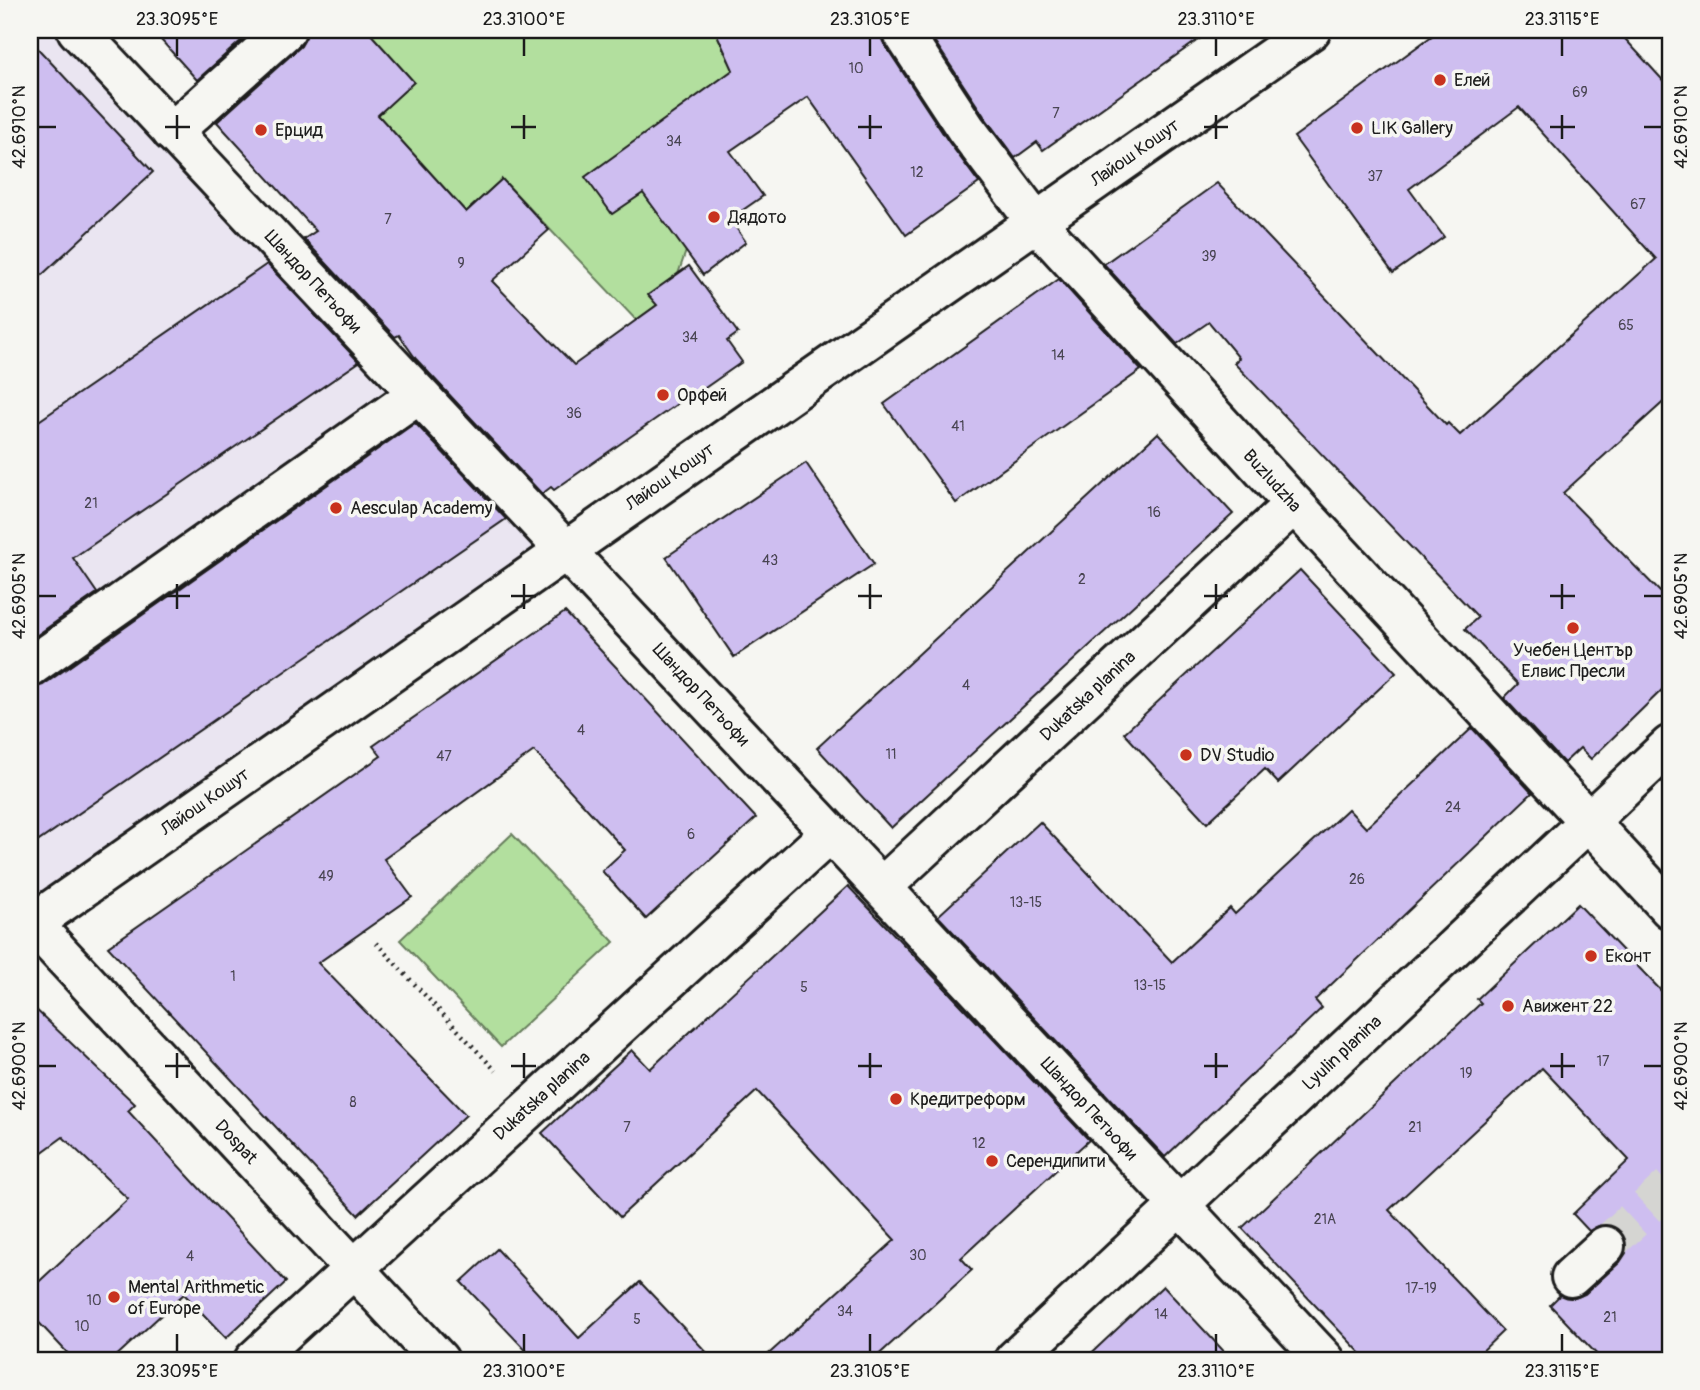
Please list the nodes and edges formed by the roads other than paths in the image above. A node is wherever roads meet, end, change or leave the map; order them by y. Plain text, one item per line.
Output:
1 (76, 30) edge
2 (286, 30) edge
3 (901, 30) edge
4 (1311, 30) edge
5 (172, 132) junction
6 (1036, 222) junction
7 (418, 394) junction
8 (1294, 504) junction
9 (566, 550) junction
10 (30, 667) edge
11 (1670, 746) edge
12 (1589, 823) junction
13 (830, 833) junction
14 (882, 887) junction
15 (1670, 909) edge
16 (31, 924) edge
17 (1179, 1206) junction
18 (1605, 1246) tunnel mouth
19 (354, 1268) junction
20 (1571, 1277) dead end
21 (254, 1360) edge
22 (439, 1360) edge
23 (1014, 1360) edge
24 (1325, 1360) edge

1 - 5 street, Шандор Петьофи
2 - 5 street
3 - 6 street, Buzludzha
4 - 6 street, Лайош Кошут
5 - 7 street, Шандор Петьофи
6 - 8 street, Buzludzha
6 - 9 street, Лайош Кошут
7 - 9 street, Шандор Петьофи
7 - 10 street
8 - 12 street, Buzludzha
8 - 14 street, Dukatska planina
9 - 13 street, Шандор Петьофи
9 - 16 street, Лайош Кошут
11 - 12 street, Lyulin planina
12 - 15 street, Buzludzha
12 - 17 street, Lyulin planina
13 - 14 street, Шандор Петьофи
13 - 19 street, Dukatska planina
14 - 17 street, Шандор Петьофи
16 - 19 street, Dospat
17 - 23 street, Lyulin planina
17 - 24 street, Шандор Петьофи
18 - 20 street
19 - 21 street, Dukatska planina
19 - 22 street, Dospat

